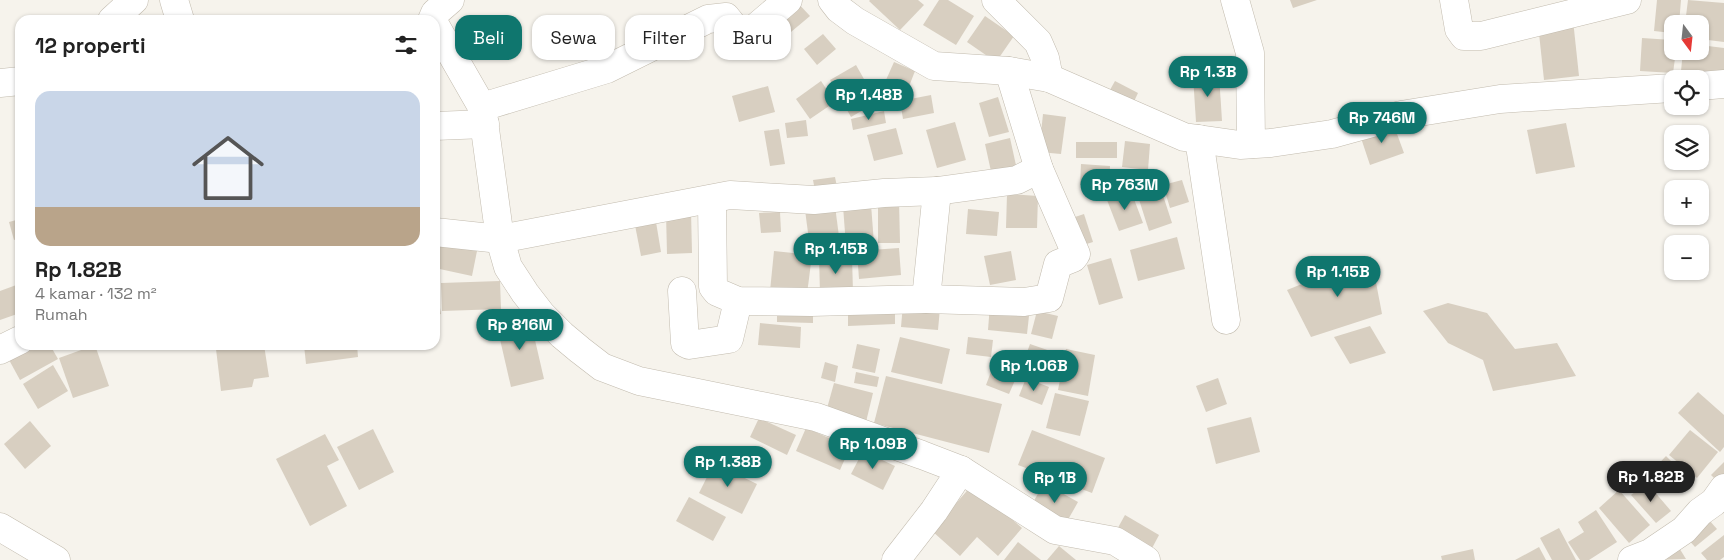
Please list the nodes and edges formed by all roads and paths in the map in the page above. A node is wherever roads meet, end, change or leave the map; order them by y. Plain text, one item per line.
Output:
1 (134, 0) edge
2 (174, 0) edge
3 (450, 0) edge
4 (788, 0) edge
5 (832, 0) edge
6 (996, 0) edge
7 (1235, 0) edge
8 (1454, 0) edge
9 (1627, 0) edge
10 (118, 15) edge
11 (178, 15) edge
12 (434, 15) edge
13 (440, 34) edge
14 (1009, 71) junction
15 (1048, 78) junction
16 (1724, 84) edge
17 (1709, 85) edge
18 (1664, 88) edge
19 (484, 115) junction
20 (440, 125) edge
21 (1199, 139) junction
22 (1251, 144) junction
23 (1038, 170) junction
24 (937, 191) junction
25 (712, 198) junction
26 (440, 233) edge
27 (500, 240) junction
28 (682, 291) dead end
29 (926, 299) junction
30 (738, 301) junction
31 (1226, 320) dead end
32 (15, 342) edge
33 (0, 350) edge
34 (961, 470) junction
35 (1724, 488) edge
36 (0, 527) edge
37 (1131, 556) edge
38 (56, 560) edge
39 (896, 560) edge
40 (1632, 560) edge

1 - 10 street
2 - 11 street
3 - 12 street
4 - 19 street
5 - 14 street
6 - 15 street
7 - 22 street
8 - 9 street
13 - 19 street
14 - 15 street
14 - 23 street
15 - 21 street
16 - 17 street
18 - 22 street
19 - 20 street
19 - 27 street
21 - 22 street
21 - 31 street
23 - 24 street
23 - 29 street
24 - 25 street
24 - 29 street
25 - 27 street
25 - 30 street
26 - 27 street
27 - 34 street
28 - 30 street
29 - 30 street
32 - 33 street
34 - 37 street
34 - 39 street
35 - 40 street
36 - 38 street

